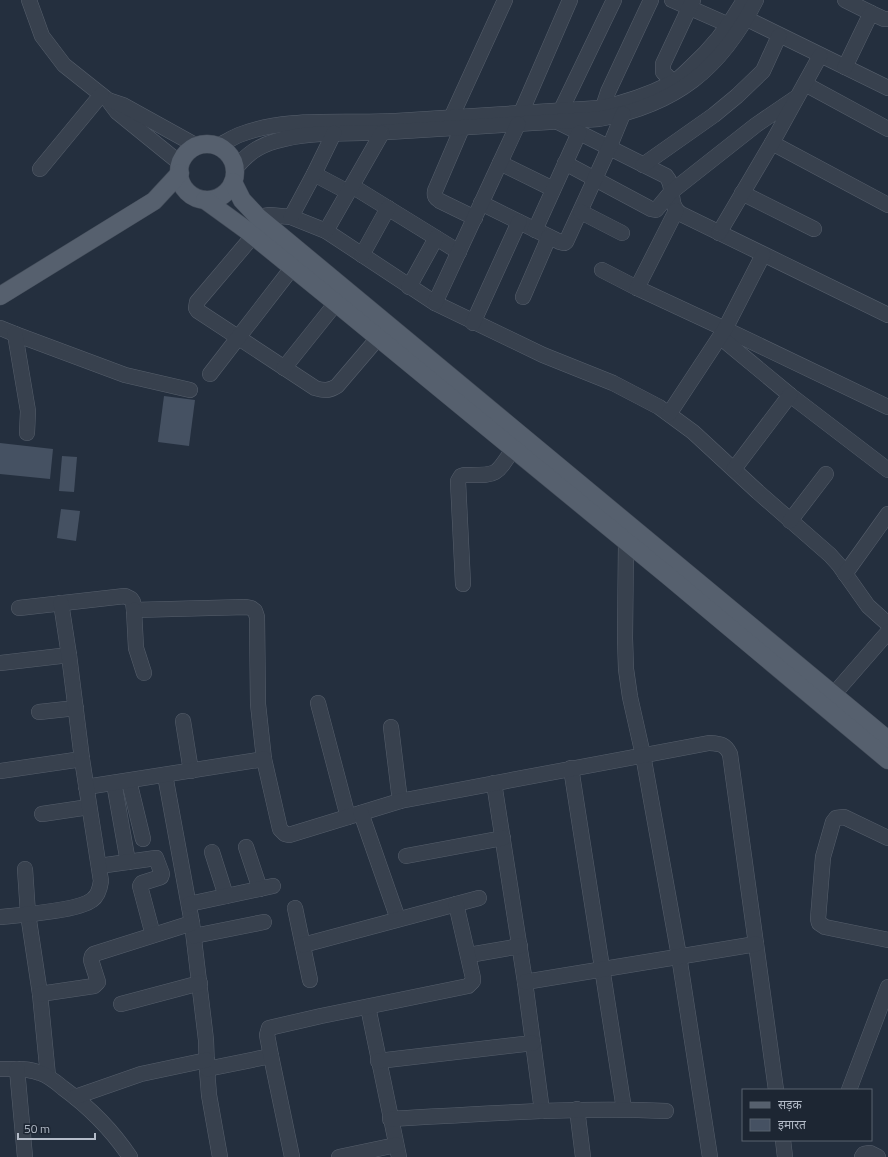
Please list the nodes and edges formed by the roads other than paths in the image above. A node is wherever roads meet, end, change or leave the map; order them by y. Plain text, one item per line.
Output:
1 (29, 0) edge
2 (505, 0) edge
3 (614, 0) edge
4 (651, 0) edge
5 (672, 0) edge
6 (744, 0) edge
7 (756, 0) edge
8 (567, 1) edge
9 (854, 2) edge
10 (691, 4) edge
11 (871, 13) junction
12 (888, 19) edge
13 (737, 20) junction
14 (779, 36) junction
15 (820, 56) junction
16 (844, 67) junction
17 (673, 82) junction
18 (888, 88) edge
19 (801, 90) junction
20 (104, 98) junction
21 (604, 112) junction
22 (623, 114) junction
23 (559, 116) junction
24 (451, 118) junction
25 (520, 118) junction
26 (462, 128) junction
27 (888, 129) edge
28 (334, 133) junction
29 (382, 133) junction
30 (579, 133) junction
31 (772, 143) junction
32 (197, 146) junction
33 (217, 146) junction
34 (609, 148) junction
35 (500, 163) junction
36 (565, 163) junction
37 (643, 165) junction
38 (40, 169) dead end
39 (180, 169) junction
40 (314, 174) junction
41 (234, 175) junction
42 (596, 178) junction
43 (350, 189) junction
44 (553, 189) junction
45 (671, 192) junction
46 (742, 193) junction
47 (197, 197) junction
48 (154, 201) junction
49 (481, 203) junction
50 (888, 205) edge
51 (388, 208) junction
52 (676, 211) junction
53 (581, 212) junction
54 (258, 217) junction
55 (291, 217) junction
56 (475, 218) junction
57 (519, 222) junction
58 (814, 229) dead end
59 (326, 230) junction
60 (535, 230) junction
61 (622, 233) dead end
62 (719, 233) junction
63 (253, 236) junction
64 (549, 237) junction
65 (436, 238) junction
66 (459, 252) junction
67 (362, 255) junction
68 (763, 255) junction
69 (292, 268) junction
70 (602, 270) dead end
71 (409, 287) junction
72 (637, 288) junction
73 (0, 296) edge
74 (523, 296) dead end
75 (336, 303) junction
76 (435, 303) junction
77 (887, 311) edge
78 (473, 323) junction
79 (0, 328) edge
80 (723, 333) junction
81 (15, 334) junction
82 (238, 338) junction
83 (378, 338) junction
84 (284, 368) junction
85 (210, 374) dead end
86 (190, 390) dead end
87 (790, 395) junction
88 (888, 407) edge
89 (669, 414) junction
90 (27, 433) dead end
91 (513, 449) junction
92 (734, 469) junction
93 (888, 470) edge
94 (826, 474) dead end
95 (888, 514) edge
96 (790, 520) junction
97 (617, 524) junction
98 (626, 542) junction
99 (845, 574) junction
100 (463, 584) dead end
101 (61, 603) junction
102 (19, 608) dead end
103 (134, 610) junction
104 (888, 624) edge
105 (888, 632) edge
106 (762, 644) junction
107 (70, 655) junction
108 (0, 663) edge
109 (144, 673) dead end
110 (834, 694) junction
111 (318, 703) dead end
112 (76, 708) junction
113 (39, 712) dead end
114 (184, 721) dead end
115 (391, 727) dead end
116 (885, 744) edge
117 (643, 755) junction
118 (82, 759) junction
119 (264, 759) junction
120 (571, 768) junction
121 (0, 771) edge
122 (191, 771) junction
123 (165, 775) junction
124 (129, 781) junction
125 (114, 783) junction
126 (494, 783) junction
127 (86, 787) junction
128 (400, 801) junction
129 (89, 807) junction
130 (42, 814) dead end
131 (355, 815) junction
132 (143, 838) dead end
133 (503, 838) junction
134 (888, 838) edge
135 (246, 847) dead end
136 (212, 852) dead end
137 (406, 856) dead end
138 (128, 862) junction
139 (100, 866) junction
140 (25, 869) dead end
141 (226, 896) junction
142 (479, 898) dead end
143 (189, 904) junction
144 (456, 904) junction
145 (295, 908) dead end
146 (28, 914) junction
147 (0, 917) edge
148 (398, 919) junction
149 (264, 922) dead end
150 (193, 929) junction
151 (153, 935) junction
152 (888, 940) edge
153 (756, 944) junction
154 (303, 945) junction
155 (520, 946) junction
156 (469, 955) junction
157 (679, 956) junction
158 (603, 969) junction
159 (310, 980) dead end
160 (525, 982) junction
161 (200, 983) junction
162 (888, 987) edge
163 (40, 994) junction
164 (121, 1004) dead end
165 (368, 1007) junction
166 (533, 1043) junction
167 (271, 1056) junction
168 (378, 1061) junction
169 (207, 1064) junction
170 (0, 1069) edge
171 (17, 1069) junction
172 (48, 1076) junction
173 (776, 1089) edge
174 (850, 1089) edge
175 (75, 1097) junction
176 (624, 1109) junction
177 (577, 1110) junction
178 (542, 1111) junction
179 (666, 1111) dead end
180 (390, 1119) junction
181 (783, 1141) edge
182 (397, 1151) edge
183 (25, 1157) edge
184 (130, 1157) edge
185 (220, 1157) edge
186 (292, 1157) edge
187 (339, 1157) edge
188 (583, 1157) edge
189 (710, 1157) edge
190 (785, 1157) edge
191 (862, 1157) edge
192 (878, 1157) edge

1 - 20 street
2 - 24 street
3 - 23 street
4 - 21 street
5 - 10 street
6 - 13 street
7 - 13 street
8 - 25 street
9 - 11 street
10 - 13 street
10 - 17 street
11 - 12 street
11 - 16 street
13 - 14 street
13 - 17 street
13 - 22 street
14 - 15 street
14 - 37 street
15 - 16 street
15 - 19 street
16 - 18 street
17 - 21 street
19 - 27 street
19 - 31 street
19 - 45 street
20 - 32 street
20 - 38 street
20 - 39 street
21 - 22 street
21 - 23 street
22 - 34 street
23 - 25 street
23 - 30 street
24 - 25 street
24 - 33 street
25 - 26 street
25 - 35 street
26 - 29 street
26 - 56 street
28 - 29 street
28 - 40 street
28 - 41 street
29 - 43 street
30 - 34 street
30 - 36 street
31 - 46 street
31 - 50 street
32 - 33 main road
32 - 39 main road
33 - 41 main road
34 - 37 street
34 - 42 street
35 - 44 street
35 - 49 street
36 - 42 street
36 - 44 street
37 - 45 street
39 - 47 main road
39 - 48 main road
40 - 43 street
40 - 55 street
41 - 47 main road
41 - 54 main road
42 - 45 street
42 - 53 street
43 - 51 street
43 - 59 street
44 - 60 street
45 - 52 street
46 - 58 street
46 - 62 street
47 - 48 main road
47 - 63 main road
48 - 73 main road
49 - 56 street
49 - 57 street
51 - 65 street
51 - 67 street
52 - 62 street
52 - 72 street
53 - 61 street
53 - 64 street
54 - 55 street
54 - 97 main road
55 - 59 street
56 - 66 street
57 - 60 street
57 - 78 street
59 - 67 street
60 - 64 street
62 - 68 street
63 - 69 main road
63 - 82 street
64 - 74 street
65 - 66 street
65 - 71 street
66 - 76 street
67 - 71 street
68 - 77 street
68 - 80 street
69 - 75 main road
69 - 82 street
70 - 72 street
71 - 76 street
72 - 80 street
75 - 83 main road
75 - 84 street
76 - 78 street
78 - 89 street
79 - 81 street
80 - 87 street
80 - 88 street
80 - 89 street
81 - 86 street
81 - 90 street
82 - 84 street
82 - 85 street
83 - 84 street
83 - 91 main road
87 - 92 street
87 - 93 street
89 - 92 street
91 - 97 main road
91 - 100 street
92 - 96 street
94 - 96 street
95 - 99 street
96 - 99 street
97 - 98 main road
97 - 106 main road
98 - 106 main road
98 - 117 street
99 - 104 street
101 - 102 street
101 - 103 street
101 - 107 street
103 - 109 street
103 - 119 street
105 - 110 street
106 - 110 main road
106 - 116 main road
107 - 108 street
107 - 112 street
110 - 116 main road
111 - 131 street
112 - 113 street
112 - 118 street
114 - 122 street
115 - 128 street
117 - 120 street
117 - 153 street
117 - 157 street
118 - 121 street
118 - 127 street
119 - 122 street
119 - 131 street
120 - 126 street
120 - 158 street
122 - 123 street
123 - 124 street
123 - 143 street
124 - 125 street
124 - 132 street
125 - 127 street
125 - 138 street
126 - 128 street
126 - 133 street
127 - 129 street
128 - 131 street
129 - 130 street
129 - 139 street
131 - 148 street
133 - 137 street
133 - 155 street
134 - 152 street
135 - 141 street
136 - 141 street
138 - 139 street
138 - 151 street
139 - 146 street
140 - 146 street
141 - 143 street
142 - 144 street
143 - 150 street
144 - 148 street
144 - 156 street
145 - 154 street
146 - 147 street
146 - 163 street
148 - 154 street
149 - 150 street
150 - 151 street
150 - 161 street
151 - 163 street
153 - 157 street
153 - 173 street
154 - 159 street
155 - 156 street
155 - 160 street
156 - 165 street
157 - 158 street
157 - 189 street
158 - 160 street
158 - 176 street
160 - 166 street
161 - 164 street
161 - 169 street
162 - 174 street
163 - 172 street
165 - 167 street
165 - 168 street
166 - 168 street
166 - 178 street
167 - 169 street
167 - 186 street
168 - 180 street
169 - 175 street
169 - 185 street
170 - 171 street
171 - 172 street
171 - 183 street
172 - 175 street
175 - 184 street
176 - 177 street
176 - 179 street
177 - 178 street
177 - 188 street
178 - 180 street
180 - 182 street
181 - 190 street
182 - 187 street
191 - 192 street

